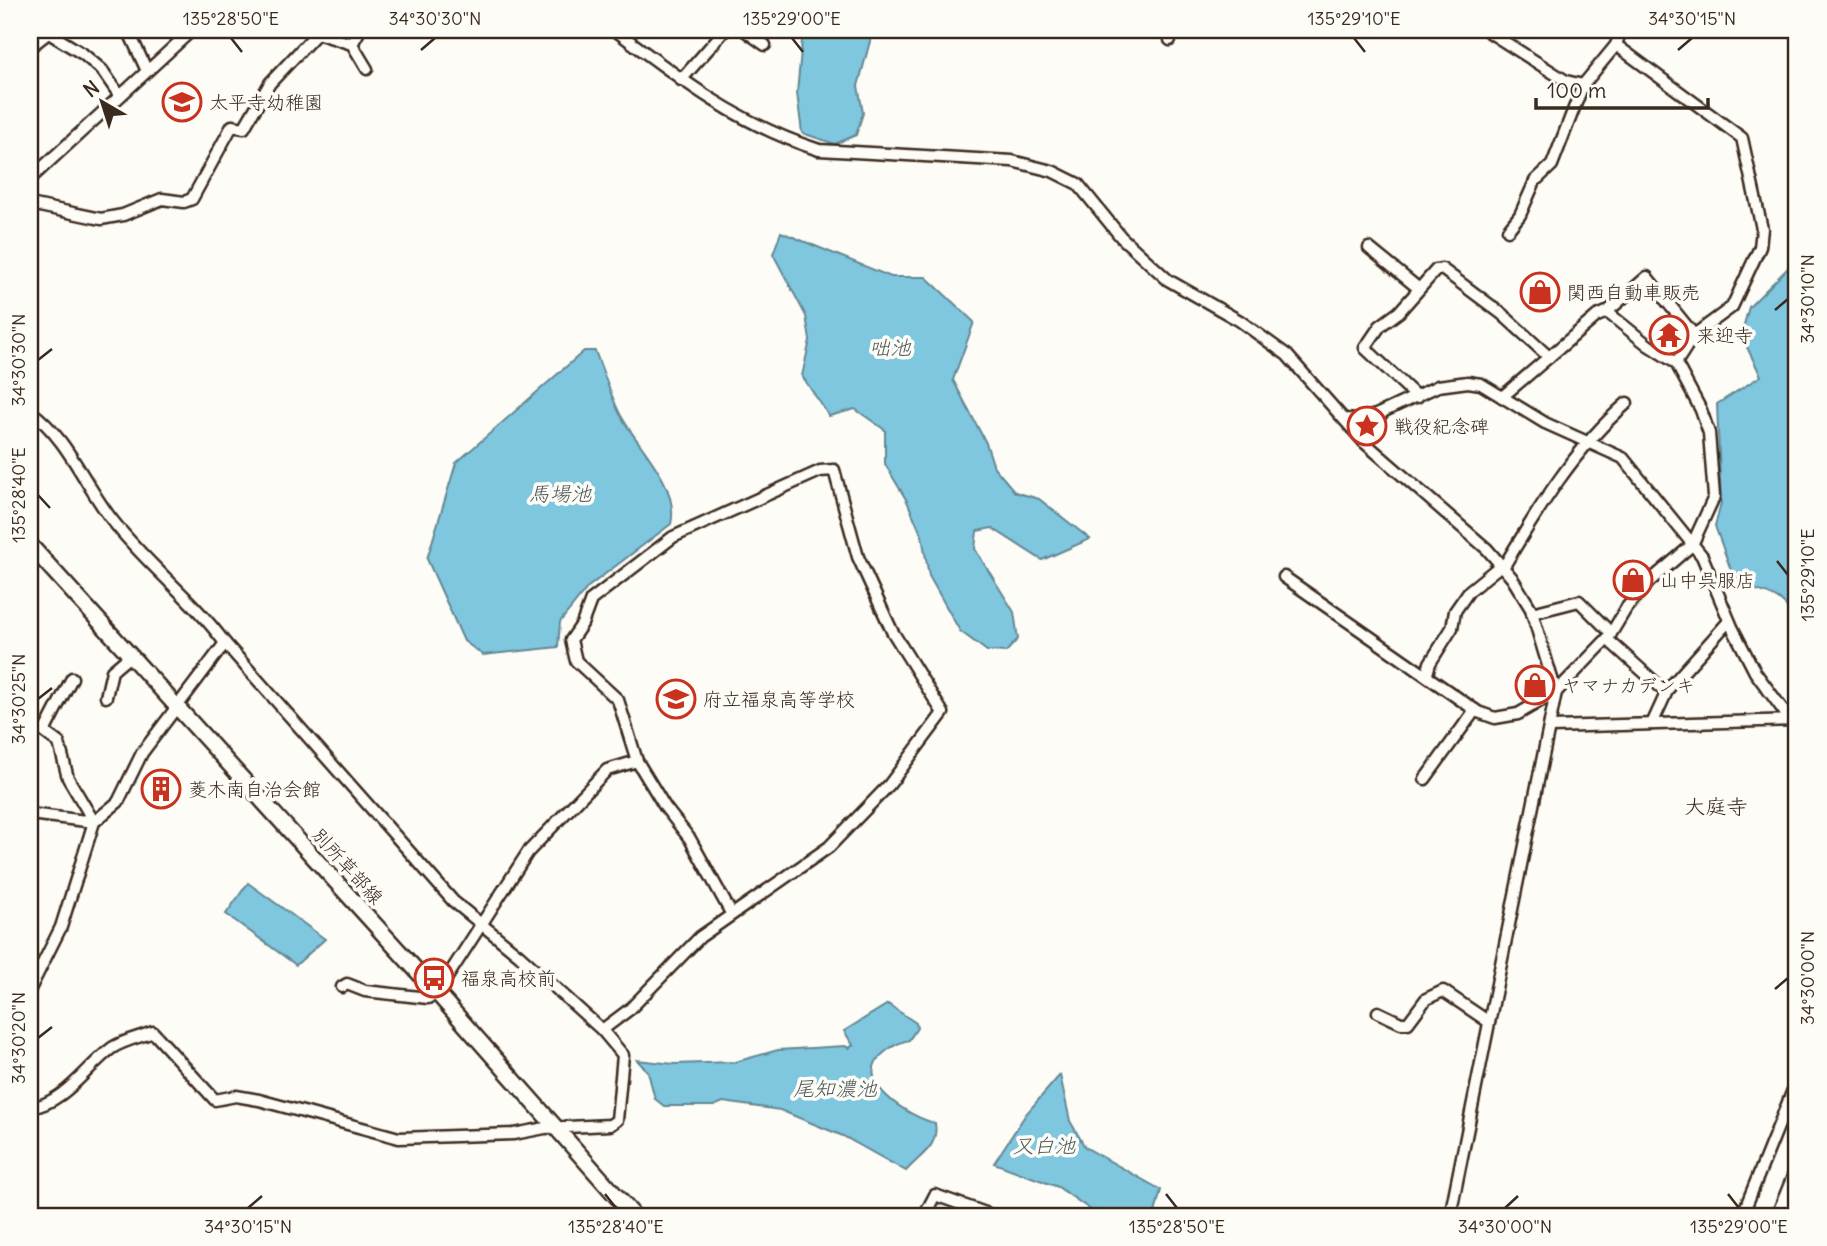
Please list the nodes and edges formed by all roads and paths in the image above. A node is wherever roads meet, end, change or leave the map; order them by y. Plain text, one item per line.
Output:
1 (128, 30) edge
2 (192, 30) edge
3 (360, 30) edge
4 (615, 30) edge
5 (725, 30) edge
6 (744, 30) edge
7 (1174, 30) edge
8 (1486, 30) edge
9 (1621, 30) edge
10 (46, 31) edge
11 (1170, 40) dead end
12 (352, 44) junction
13 (765, 45) dead end
14 (1616, 45) junction
15 (30, 47) edge
16 (367, 69) dead end
17 (147, 71) junction
18 (681, 80) junction
19 (1583, 85) junction
20 (120, 96) junction
21 (30, 178) edge
22 (30, 204) edge
23 (1508, 230) dead end
24 (1369, 248) dead end
25 (1419, 288) junction
26 (1607, 312) junction
27 (1694, 335) junction
28 (1549, 357) junction
29 (1676, 363) junction
30 (1417, 397) junction
31 (1502, 397) junction
32 (1627, 403) dead end
33 (30, 411) edge
34 (1382, 413) junction
35 (1345, 419) junction
36 (1364, 442) junction
37 (1588, 443) junction
38 (30, 545) edge
39 (1692, 545) junction
40 (1502, 567) junction
41 (1284, 577) dead end
42 (1532, 613) junction
43 (1729, 621) junction
44 (1609, 636) junction
45 (225, 643) junction
46 (131, 655) junction
47 (1427, 674) junction
48 (72, 678) dead end
49 (1556, 692) junction
50 (1666, 692) junction
51 (106, 697) dead end
52 (176, 705) junction
53 (1475, 710) junction
54 (1793, 719) edge
55 (1652, 724) junction
56 (1552, 727) junction
57 (638, 761) junction
58 (1425, 779) dead end
59 (30, 814) edge
60 (94, 822) junction
61 (731, 913) junction
62 (481, 925) junction
63 (342, 987) dead end
64 (30, 989) edge
65 (437, 993) junction
66 (1378, 1012) dead end
67 (1489, 1022) junction
68 (603, 1030) junction
69 (1797, 1080) edge
70 (30, 1108) edge
71 (558, 1129) junction
72 (1797, 1177) edge
73 (634, 1216) edge
74 (924, 1216) edge
75 (994, 1216) edge
76 (1450, 1216) edge
77 (1742, 1216) edge
78 (1781, 1216) edge

1 - 17 street
2 - 17 street
3 - 12 street
4 - 18 street
5 - 18 street
6 - 13 street
7 - 11 street
8 - 19 street
9 - 14 street
10 - 15 street
10 - 20 street
12 - 16 street
12 - 22 street
14 - 19 street
14 - 27 street
17 - 20 street
18 - 35 street
19 - 23 street
20 - 21 street
24 - 25 street
25 - 28 street
25 - 30 street
26 - 27 street
26 - 28 street
26 - 29 street
27 - 29 street
28 - 31 street
29 - 39 street
30 - 31 street
30 - 34 street
31 - 37 street
32 - 37 street
33 - 45 street
34 - 35 street
34 - 36 street
35 - 36 street
36 - 40 street
37 - 39 street
37 - 40 street
38 - 46 main road, 別所草部線
39 - 43 street
39 - 44 street
40 - 42 street
40 - 47 street
41 - 47 street
42 - 44 street
42 - 49 street
43 - 50 street
43 - 54 street
44 - 49 street
44 - 50 street
45 - 52 street
45 - 62 street
46 - 51 street
46 - 52 main road, 別所草部線
47 - 53 street
48 - 60 street
49 - 53 street
49 - 56 street
50 - 55 street
52 - 60 street
52 - 65 main road, 別所草部線
53 - 58 street
54 - 55 street
55 - 56 street
56 - 67 street
57 - 61 street
57 - 61 street
57 - 62 street
59 - 60 street
60 - 64 street
61 - 68 street
62 - 65 street
62 - 68 street
63 - 65 street
65 - 71 main road, 別所草部線
66 - 67 street
67 - 76 street
68 - 71 street
69 - 77 street
70 - 71 street
71 - 73 main road, 別所草部線
72 - 78 highway
74 - 75 street

